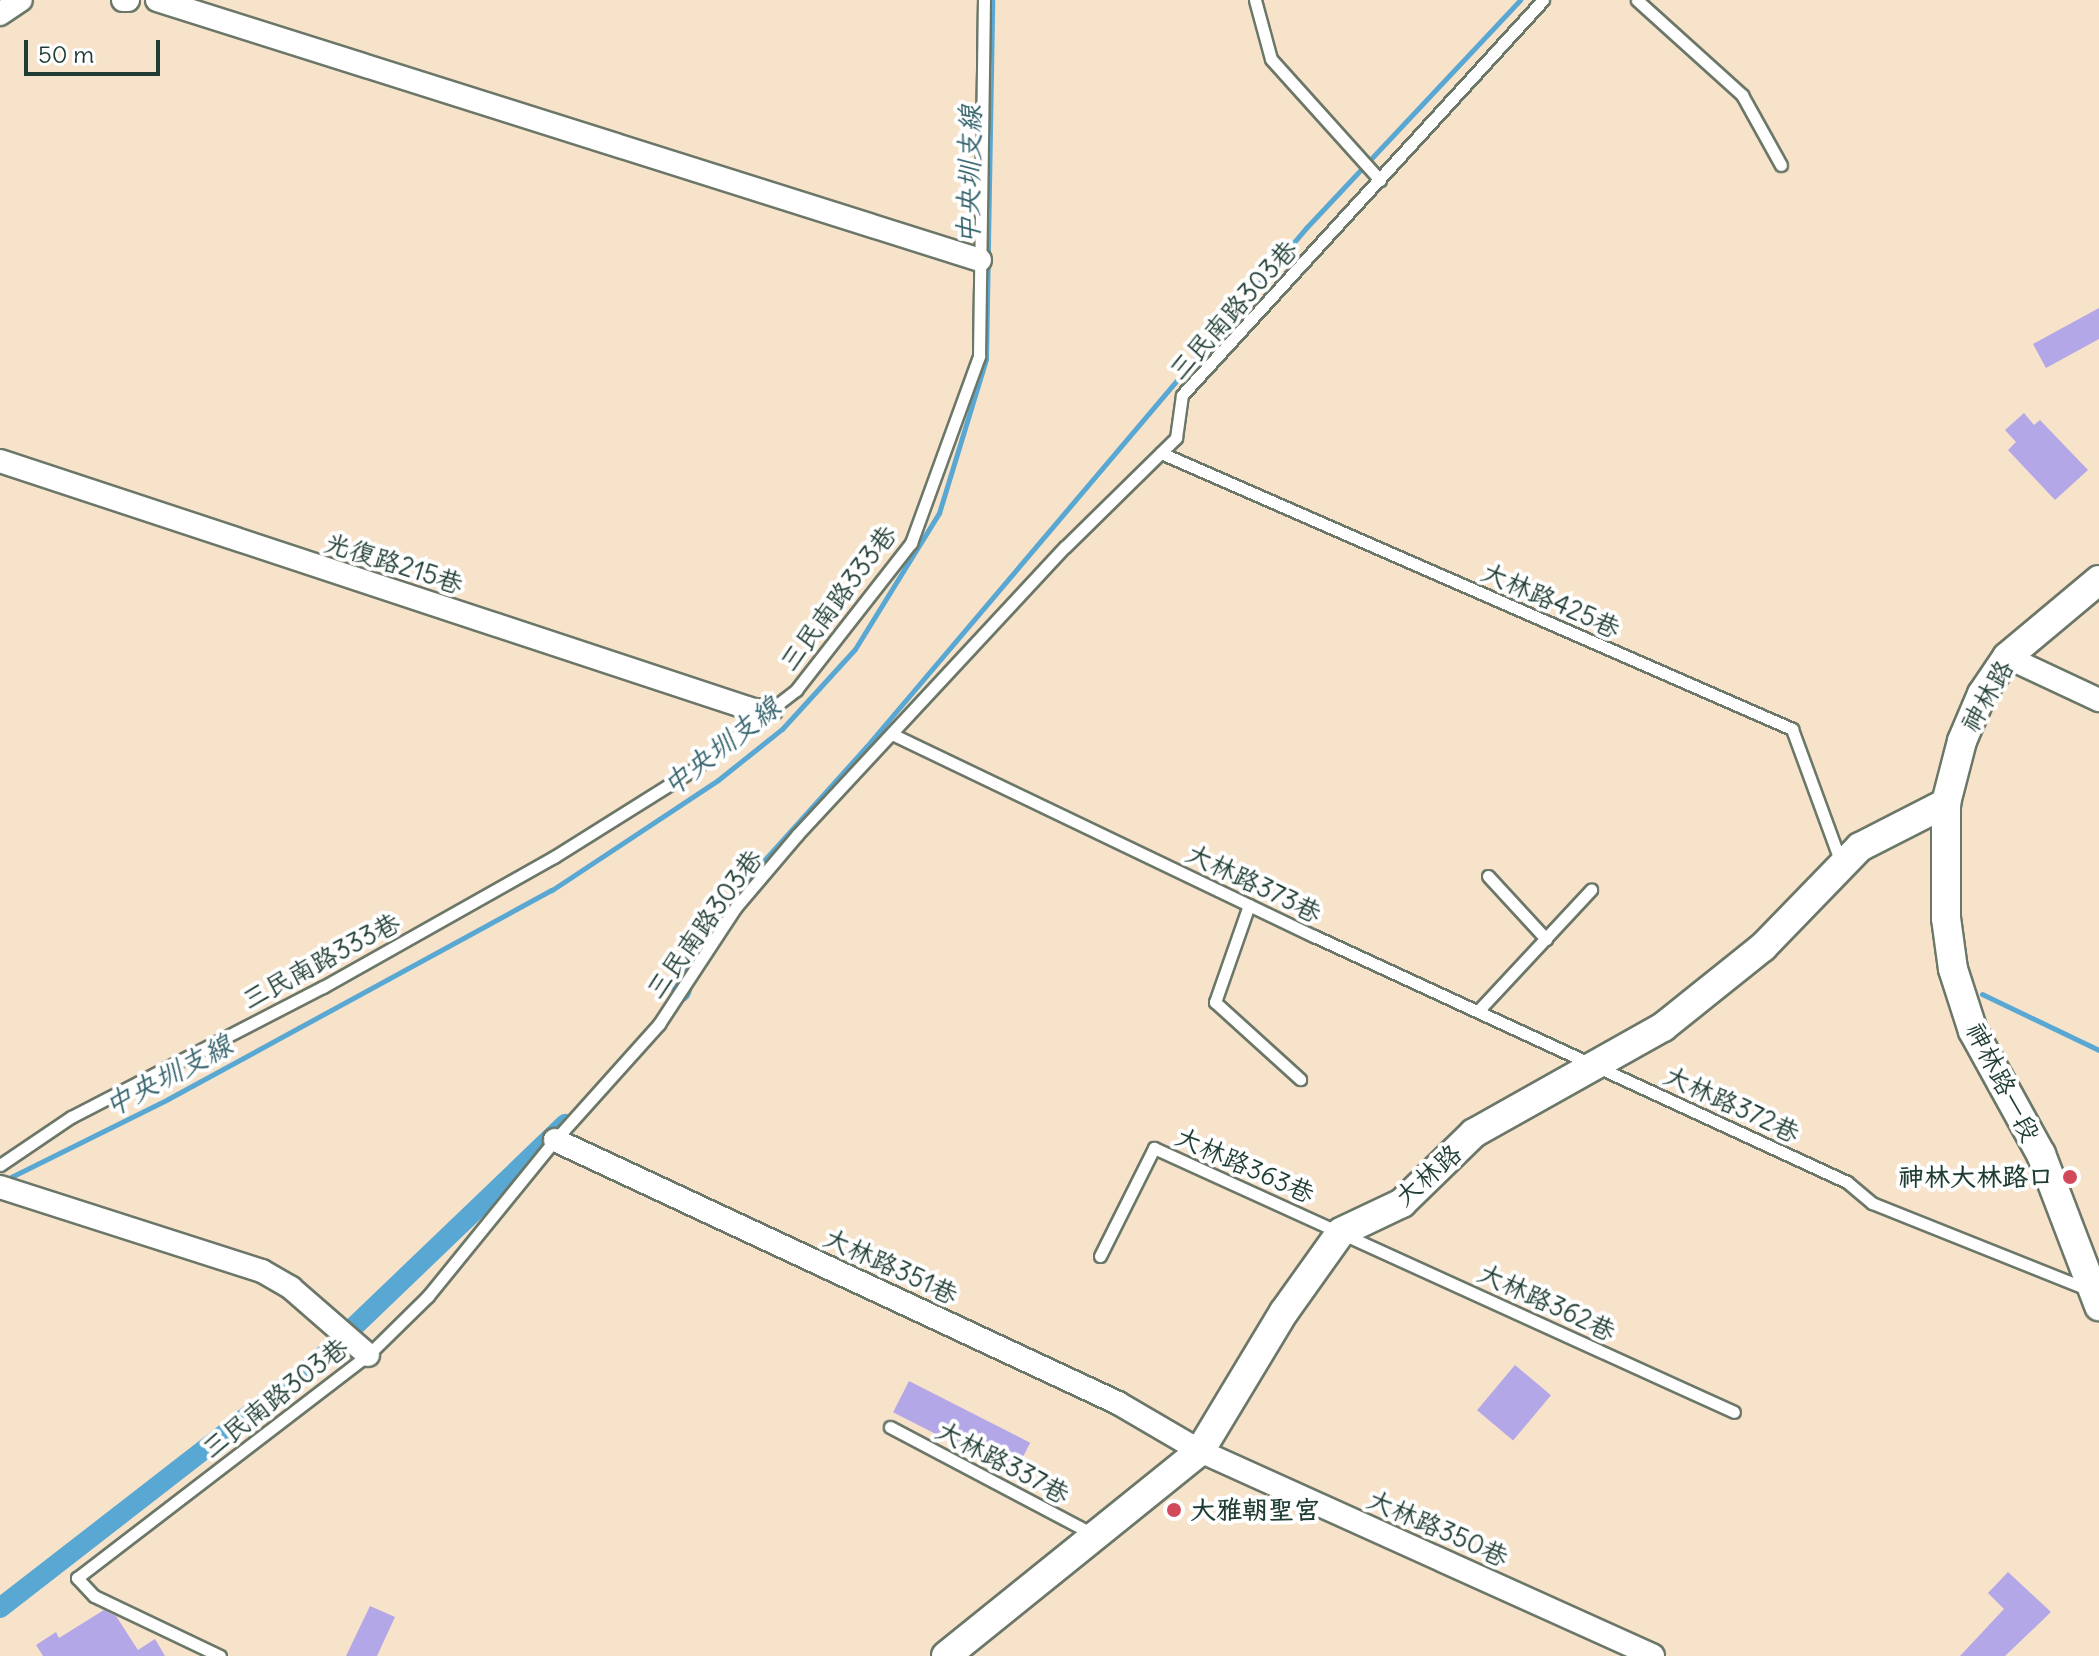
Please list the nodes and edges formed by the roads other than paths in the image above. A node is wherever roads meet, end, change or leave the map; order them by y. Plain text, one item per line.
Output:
1 (21, 0) edge
2 (157, 0) edge
3 (984, 0) edge
4 (1255, 0) edge
5 (1543, 0) edge
6 (1637, 0) edge
7 (0, 14) edge
8 (1781, 165) dead end
9 (1380, 180) junction
10 (980, 260) junction
11 (1161, 453) junction
12 (0, 461) edge
13 (2099, 580) edge
14 (2007, 657) junction
15 (2099, 700) edge
16 (772, 709) junction
17 (894, 735) junction
18 (1946, 803) junction
19 (1841, 864) junction
20 (1488, 876) dead end
21 (1591, 890) dead end
22 (1249, 905) junction
23 (1546, 939) junction
24 (1478, 1011) junction
25 (1598, 1066) junction
26 (1300, 1079) dead end
27 (555, 1140) junction
28 (0, 1165) edge
29 (3, 1188) edge
30 (1341, 1232) junction
31 (1100, 1256) dead end
32 (2097, 1298) edge
33 (367, 1354) junction
34 (1734, 1412) dead end
35 (890, 1427) dead end
36 (1200, 1451) junction
37 (1095, 1535) junction
38 (220, 1656) edge
39 (946, 1656) edge
40 (1653, 1656) edge

1 - 7 street
2 - 10 street
3 - 10 lane, 三民南路333巷
4 - 9 lane
5 - 9 lane, 三民南路303巷
6 - 8 lane
9 - 11 lane, 三民南路303巷
10 - 16 lane, 三民南路333巷
11 - 17 lane, 三民南路303巷
11 - 19 lane, 大林路425巷
12 - 16 street, 光復路215巷
13 - 14 street, 神林路
14 - 15 street
14 - 18 street, 神林路
16 - 28 lane, 三民南路333巷
17 - 22 lane, 大林路373巷
17 - 27 lane, 三民南路303巷
18 - 19 street, 大林路
18 - 32 street, 神林路一段
19 - 25 street, 大林路
20 - 23 lane
21 - 23 lane
22 - 24 lane, 大林路373巷
22 - 26 lane
23 - 24 lane
24 - 25 lane, 大林路373巷
25 - 30 street, 大林路
25 - 32 lane, 大林路372巷
27 - 33 lane, 三民南路303巷
27 - 36 street, 大林路351巷
29 - 33 street
30 - 31 lane, 大林路363巷
30 - 34 lane, 大林路362巷
30 - 36 street, 大林路
33 - 38 lane, 三民南路303巷
35 - 37 lane, 大林路337巷
36 - 37 street, 大林路
36 - 40 street, 大林路350巷
37 - 39 street, 大林路

